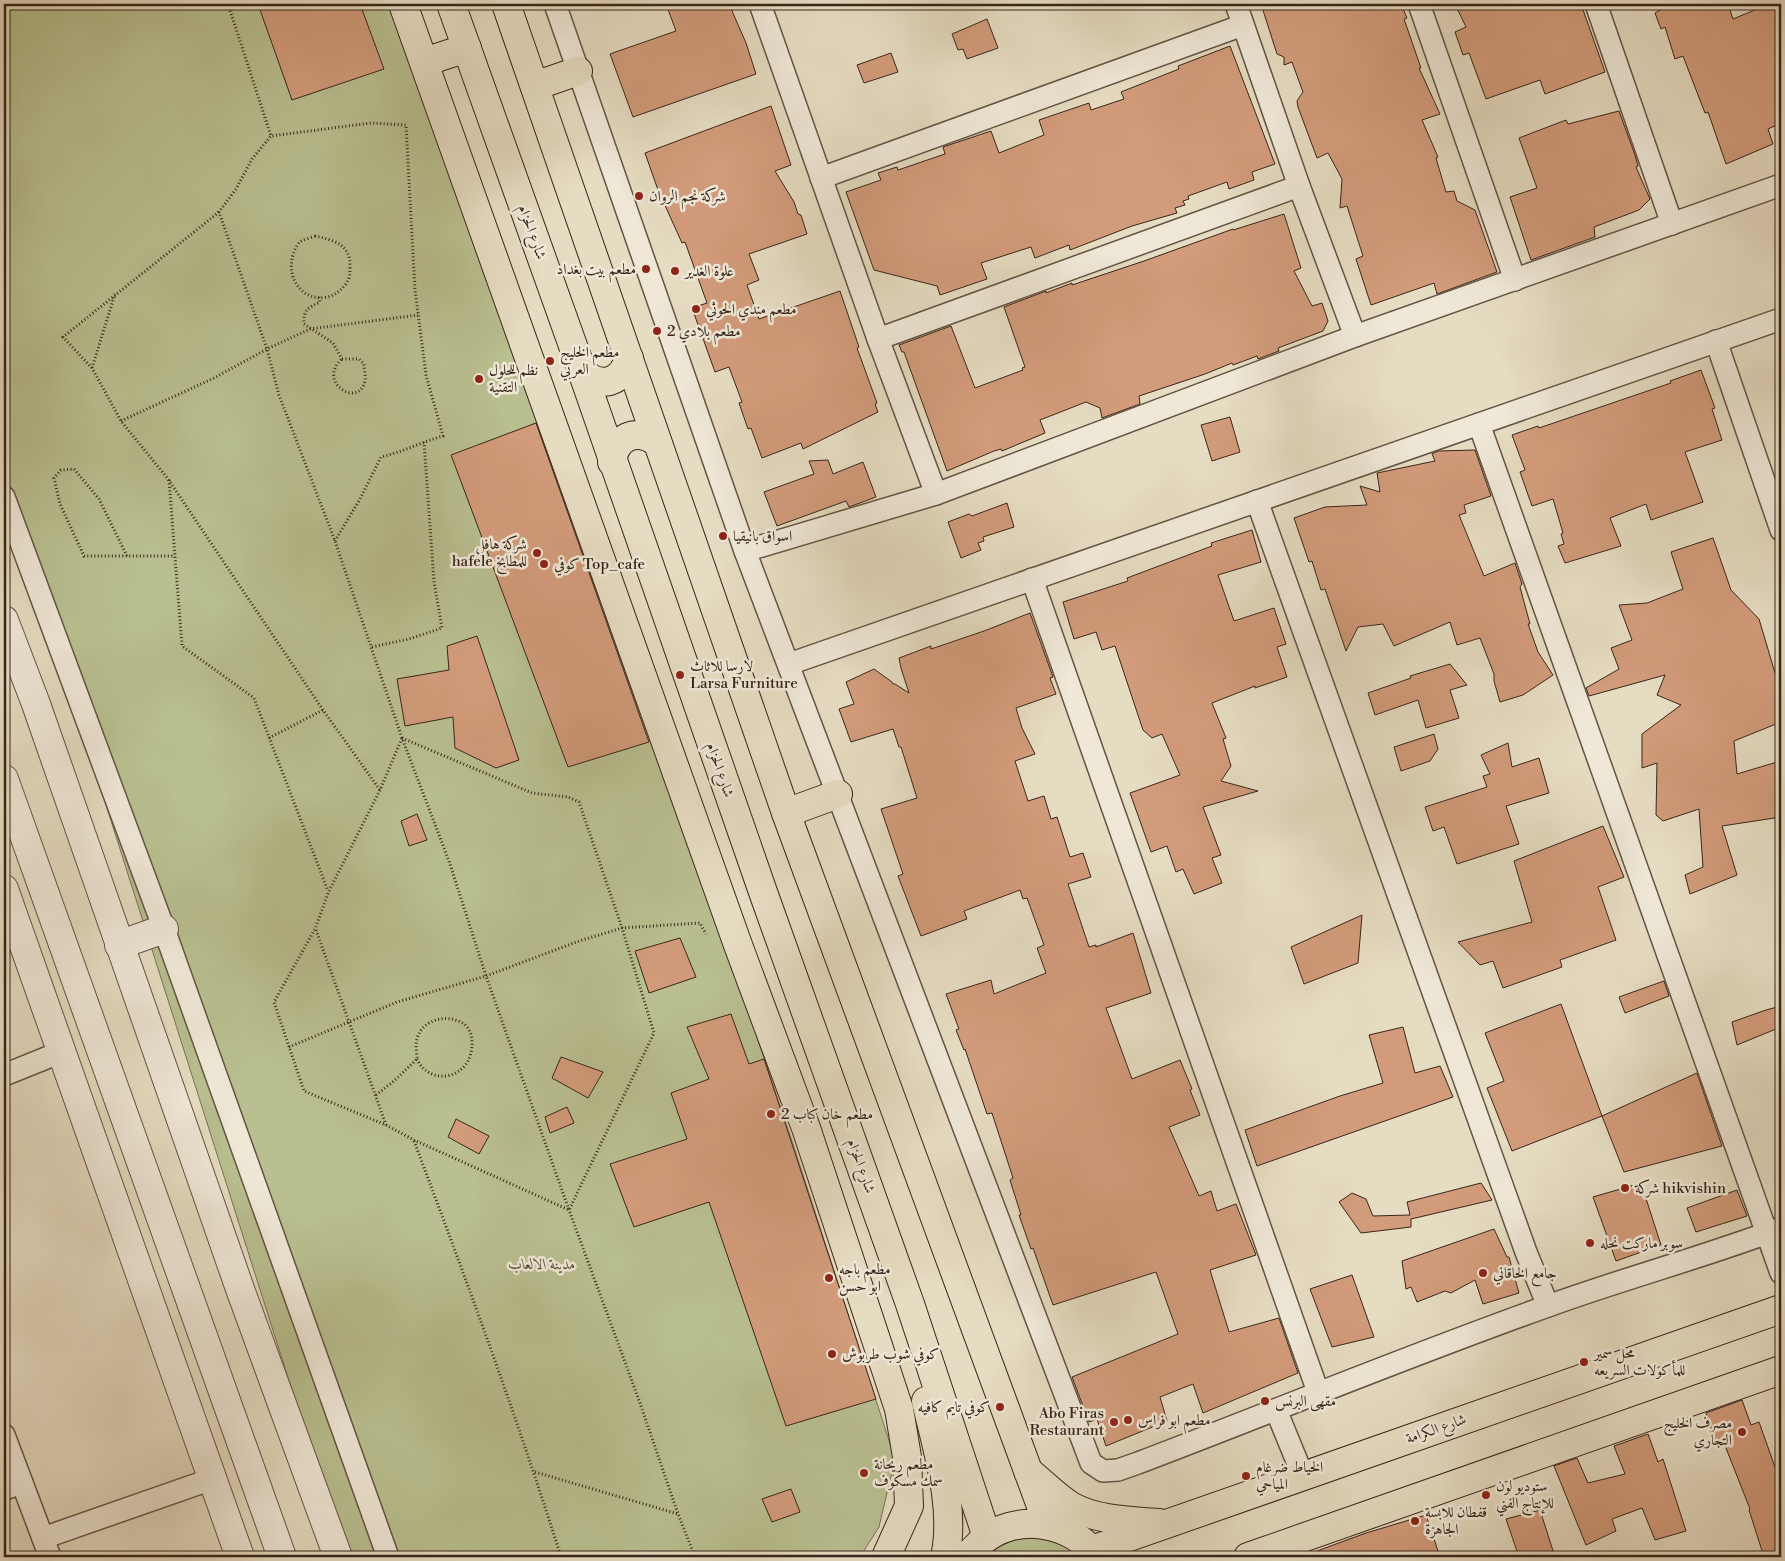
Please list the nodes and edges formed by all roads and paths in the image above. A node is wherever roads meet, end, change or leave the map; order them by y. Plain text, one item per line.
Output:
1 (228, 4) edge
2 (403, 4) edge
3 (451, 4) edge
4 (506, 4) edge
5 (555, 4) edge
6 (762, 4) edge
7 (1236, 4) edge
8 (1420, 4) edge
9 (1596, 4) edge
10 (1244, 25) junction
11 (467, 48) junction
12 (424, 62) junction
13 (578, 71) junction
14 (535, 86) junction
15 (271, 136) junction
16 (821, 178) junction
17 (1781, 185) edge
18 (1299, 186) junction
19 (219, 212) junction
20 (1672, 224) junction
21 (1515, 280) junction
22 (116, 293) junction
23 (320, 297) junction
24 (418, 315) junction
25 (1781, 319) edge
26 (310, 329) junction
27 (1355, 336) junction
28 (878, 339) junction
29 (1716, 341) junction
30 (267, 349) junction
31 (630, 358) junction
32 (342, 360) junction
33 (92, 368) junction
34 (582, 371) junction
35 (121, 421) junction
36 (1479, 424) junction
37 (424, 442) junction
38 (657, 442) junction
39 (612, 462) junction
40 (168, 479) junction
41 (936, 494) junction
42 (4, 497) edge
43 (1257, 501) junction
44 (1781, 530) edge
45 (335, 541) junction
46 (745, 551) junction
47 (127, 556) junction
48 (175, 556) junction
49 (1032, 579) junction
50 (4, 620) edge
51 (372, 647) junction
52 (789, 664) junction
53 (323, 710) junction
54 (269, 738) junction
55 (402, 738) junction
56 (4, 779) edge
57 (380, 790) junction
58 (838, 794) junction
59 (786, 813) junction
60 (4, 890) edge
61 (328, 891) junction
62 (763, 892) junction
63 (622, 928) junction
64 (164, 929) junction
65 (316, 929) junction
66 (119, 945) junction
67 (738, 945) junction
68 (69, 963) junction
69 (34, 976) junction
70 (486, 976) junction
71 (348, 1021) junction
72 (289, 1047) junction
73 (61, 1052) junction
74 (417, 1059) junction
75 (4, 1075) edge
76 (376, 1094) junction
77 (386, 1125) junction
78 (414, 1140) junction
79 (569, 1210) junction
80 (1774, 1231) edge
81 (1781, 1273) edge
82 (910, 1304) junction
83 (1548, 1306) junction
84 (1781, 1309) edge
85 (1781, 1370) edge
86 (1318, 1392) junction
87 (1276, 1410) junction
88 (4, 1435) edge
89 (1027, 1470) junction
90 (534, 1472) junction
91 (1303, 1476) junction
92 (212, 1479) junction
93 (13, 1486) edge
94 (678, 1514) junction
95 (1168, 1524) junction
96 (1048, 1525) junction
97 (987, 1537) junction
98 (46, 1548) edge
99 (1094, 1554) edge
100 (240, 1557) edge
101 (282, 1557) edge
102 (338, 1557) edge
103 (388, 1557) edge
104 (561, 1557) edge
105 (695, 1557) edge
106 (886, 1557) edge
107 (945, 1557) edge
108 (967, 1557) edge
109 (1248, 1557) edge

1 - 15 path
2 - 12 main road
3 - 11 main road, شارع الحزام
4 - 14 main road
5 - 13 street
6 - 16 street
7 - 10 street
8 - 21 street
9 - 20 street
10 - 16 street
10 - 18 street
11 - 12 main road
11 - 34 main road, شارع الحزام
12 - 67 main road
13 - 14 main road
13 - 46 street
14 - 31 main road
15 - 19 path
15 - 24 path
16 - 28 street
17 - 20 street
18 - 27 street
18 - 28 street
19 - 22 path
19 - 30 path
20 - 21 street
21 - 27 street
22 - 33 path
22 - 33 path
23 - 23 path
23 - 26 path
24 - 26 path
24 - 37 path
25 - 29 street
26 - 30 path
26 - 32 path
27 - 41 street
28 - 41 street
29 - 36 street
29 - 44 street
30 - 35 path
30 - 45 path
31 - 34 main road
31 - 38 main road
32 - 32 path
33 - 35 path
34 - 39 main road, شارع الحزام
35 - 40 path
36 - 43 street
36 - 80 street
37 - 45 path
37 - 51 path
38 - 39 main road
38 - 59 main road
39 - 62 main road, شارع الحزام
40 - 48 path
40 - 53 path
41 - 46 street
42 - 64 street
43 - 49 street
43 - 83 street
45 - 51 path
46 - 52 street
47 - 47 path
47 - 48 path
48 - 54 path
49 - 52 street
49 - 86 street
50 - 66 street
51 - 55 path
52 - 58 street
53 - 54 path
53 - 57 path
54 - 61 path
55 - 57 path
55 - 63 path
55 - 70 path
56 - 68 street
57 - 61 path
58 - 59 main road
58 - 87 street
59 - 89 main road
60 - 69 street
61 - 65 path
62 - 67 main road
62 - 82 main road, شارع الحزام
63 - 67 path
63 - 70 path
63 - 79 path
64 - 66 street
64 - 103 street
65 - 71 path
65 - 72 path
66 - 102 street
67 - 106 main road
68 - 69 street
68 - 101 street
69 - 73 street
70 - 71 path
70 - 79 path
71 - 72 path
71 - 76 path
72 - 77 path
73 - 75 street
73 - 92 street
74 - 74 path
74 - 76 path
76 - 77 path
77 - 78 path
78 - 79 path
78 - 90 path
79 - 94 path
80 - 81 street
80 - 83 street
82 - 97 main road, شارع الحزام
82 - 107 main road
83 - 86 street
84 - 91 main road, شارع الكرامة
85 - 109 main road
86 - 87 street
87 - 91 street
88 - 93 street
89 - 95 main road
89 - 96 main road
90 - 94 path
90 - 104 path
91 - 95 main road, شارع الكرامة
92 - 98 street
92 - 100 street
93 - 98 street
94 - 105 path
95 - 99 main road, شارع الكرامة
96 - 97 main road
96 - 99 main road
97 - 108 main road

